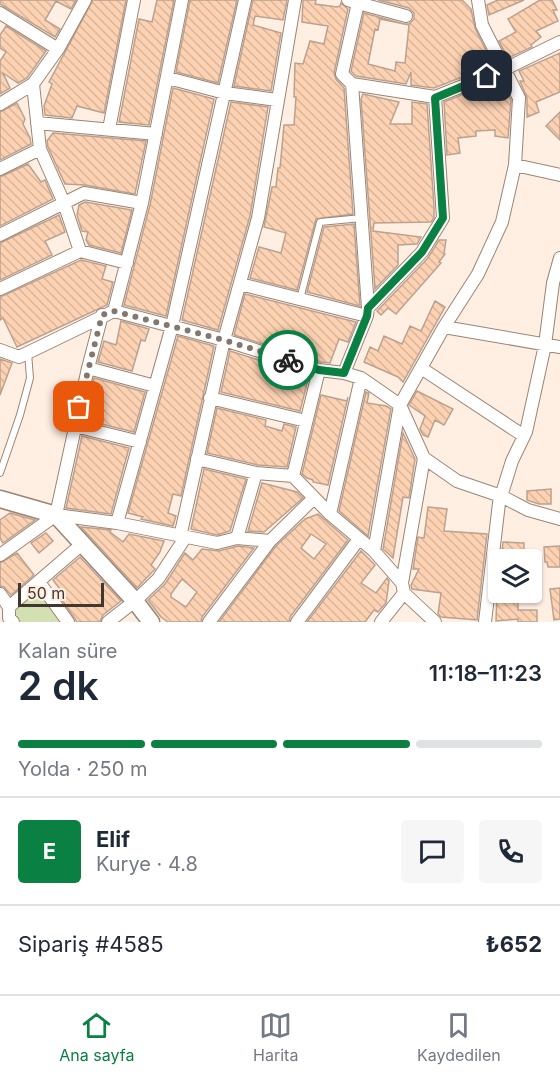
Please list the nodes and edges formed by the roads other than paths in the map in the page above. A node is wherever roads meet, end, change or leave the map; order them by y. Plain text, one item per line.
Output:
1 (85, 0) edge
2 (134, 0) edge
3 (182, 0) edge
4 (244, 0) edge
5 (295, 0) edge
6 (478, 0) edge
7 (353, 1) edge
8 (406, 16) dead end
9 (2, 18) edge
10 (560, 42) edge
11 (58, 49) junction
12 (505, 69) junction
13 (168, 78) junction
14 (33, 84) junction
15 (352, 84) junction
16 (225, 93) junction
17 (435, 98) junction
18 (277, 100) junction
19 (0, 104) edge
20 (37, 123) junction
21 (109, 129) junction
22 (156, 134) junction
23 (40, 149) junction
24 (515, 165) junction
25 (0, 169) edge
26 (560, 175) edge
27 (64, 203) junction
28 (142, 203) junction
29 (362, 218) junction
30 (0, 236) edge
31 (80, 251) junction
32 (560, 258) edge
33 (127, 263) junction
34 (240, 284) junction
35 (0, 289) edge
36 (300, 299) junction
37 (367, 312) junction
38 (108, 313) junction
39 (172, 326) junction
40 (444, 327) junction
41 (224, 340) junction
42 (545, 345) junction
43 (560, 347) edge
44 (0, 350) edge
45 (28, 352) junction
46 (88, 368) junction
47 (421, 368) junction
48 (319, 370) junction
49 (344, 373) junction
50 (361, 378) junction
51 (155, 386) junction
52 (210, 398) junction
53 (400, 405) junction
54 (306, 421) junction
55 (75, 426) junction
56 (524, 436) junction
57 (140, 442) junction
58 (424, 458) junction
59 (197, 459) junction
60 (0, 473) edge
61 (256, 473) junction
62 (293, 476) junction
63 (501, 496) junction
64 (314, 498) junction
65 (0, 499) edge
66 (330, 514) junction
67 (56, 515) junction
68 (560, 519) edge
69 (117, 523) junction
70 (183, 537) junction
71 (237, 538) junction
72 (359, 539) junction
73 (270, 541) junction
74 (82, 544) junction
75 (374, 551) junction
76 (0, 555) edge
77 (39, 582) junction
78 (403, 588) junction
79 (0, 594) edge
80 (135, 601) junction
81 (8, 617) edge
82 (68, 622) edge
83 (108, 622) edge
84 (151, 622) edge
85 (208, 622) edge
86 (297, 622) edge
87 (381, 622) edge
88 (435, 622) edge
89 (485, 622) edge

1 - 11 street
2 - 21 street
3 - 13 street
4 - 16 street
5 - 18 street
6 - 12 street
7 - 8 street
7 - 15 street
9 - 11 street
10 - 12 street
11 - 14 street
12 - 17 street
12 - 24 street
13 - 16 street
13 - 22 street
14 - 19 street
14 - 20 street
15 - 17 street
15 - 29 street
16 - 18 street
16 - 39 street
17 - 37 street
18 - 34 street
20 - 21 street
20 - 23 street
21 - 22 street
22 - 28 street
23 - 25 street
23 - 27 street
24 - 26 street
24 - 40 street
27 - 28 street
27 - 30 street
27 - 31 street
28 - 33 street
29 - 36 lane
29 - 37 street
31 - 33 street
31 - 35 street
32 - 42 street
33 - 38 street
34 - 36 street
34 - 41 street
36 - 37 street
37 - 49 street
38 - 39 street
38 - 45 street
38 - 46 street
39 - 41 street
39 - 51 street
40 - 42 street
40 - 47 street
41 - 48 street
41 - 52 street
42 - 43 street
42 - 56 street
44 - 45 street
45 - 60 lane
46 - 51 street
46 - 55 street
47 - 53 street
47 - 56 street
48 - 49 street
48 - 54 street
49 - 50 street
50 - 53 street
50 - 66 street
51 - 57 street
52 - 54 street
52 - 59 street
53 - 58 street
53 - 75 street
54 - 62 street
55 - 57 street
55 - 67 street
56 - 63 street
57 - 69 street
58 - 63 street
58 - 78 street
59 - 61 street
59 - 70 street
61 - 62 street
61 - 71 street
62 - 64 street
63 - 68 street
63 - 89 street
64 - 66 street
64 - 73 street
65 - 67 main road
66 - 72 street
67 - 69 street
67 - 74 main road
67 - 76 street
69 - 70 street
70 - 71 street
70 - 80 street
71 - 73 street
72 - 75 street
72 - 86 street
73 - 85 street
74 - 77 street
74 - 80 main road
75 - 78 street
77 - 81 street
77 - 82 street
78 - 87 street
78 - 88 street
79 - 81 street
80 - 83 street
80 - 84 main road

